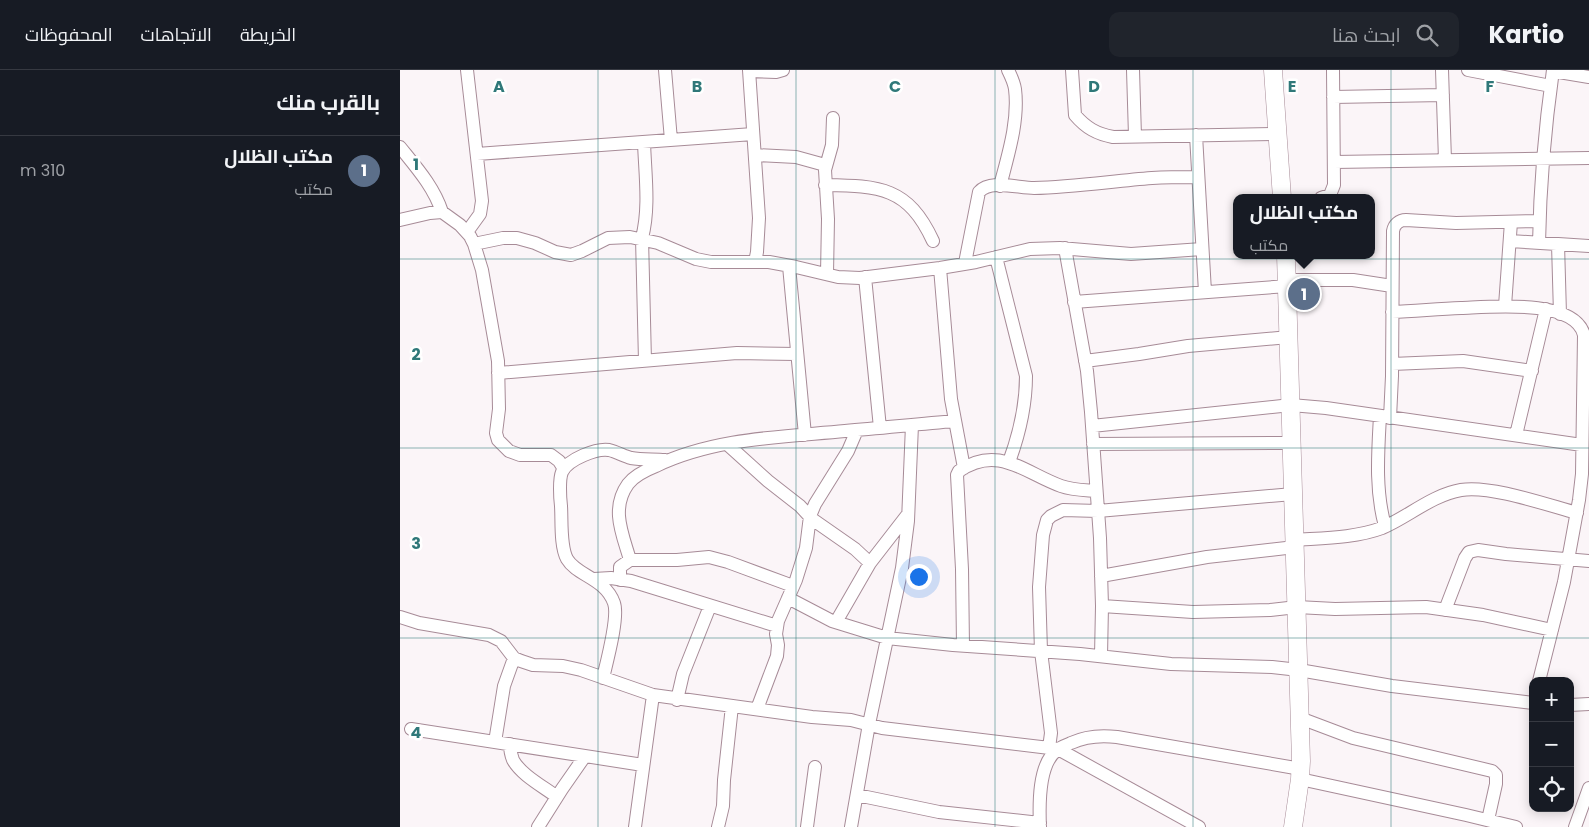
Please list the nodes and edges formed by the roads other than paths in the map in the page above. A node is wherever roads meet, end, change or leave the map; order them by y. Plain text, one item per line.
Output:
1 (467, 70) edge
2 (665, 70) edge
3 (783, 70) edge
4 (1008, 70) edge
5 (1072, 70) edge
6 (1134, 70) edge
7 (1273, 70) edge
8 (1332, 70) edge
9 (1442, 70) edge
10 (1468, 70) edge
11 (749, 71) edge
12 (1553, 71) edge
13 (1589, 77) edge
14 (1551, 86) junction
15 (1443, 95) junction
16 (1333, 97) junction
17 (833, 118) dead end
18 (754, 134) junction
19 (1278, 134) junction
20 (1196, 135) junction
21 (1134, 136) junction
22 (671, 140) junction
23 (644, 142) junction
24 (400, 147) edge
25 (477, 154) junction
26 (755, 155) junction
27 (1543, 158) junction
28 (1589, 158) edge
29 (1445, 160) junction
30 (1334, 162) junction
31 (825, 165) junction
32 (1198, 177) junction
33 (825, 185) junction
34 (1000, 186) junction
35 (1282, 194) edge
36 (1330, 194) edge
37 (442, 212) junction
38 (400, 220) edge
39 (1539, 221) junction
40 (1511, 222) junction
41 (466, 232) junction
42 (642, 238) junction
43 (933, 241) dead end
44 (1510, 242) junction
45 (1539, 243) junction
46 (474, 244) junction
47 (1558, 244) junction
48 (1589, 246) edge
49 (1064, 248) junction
50 (1202, 249) junction
51 (996, 257) junction
52 (1286, 259) edge
53 (754, 262) junction
54 (965, 264) junction
55 (789, 266) junction
56 (940, 268) junction
57 (827, 274) junction
58 (865, 278) junction
59 (1287, 283) junction
60 (1392, 286) junction
61 (1205, 292) junction
62 (1074, 302) junction
63 (1505, 306) junction
64 (1546, 309) junction
65 (1392, 312) junction
66 (1560, 314) junction
67 (1589, 319) edge
68 (1575, 322) junction
69 (1289, 337) junction
70 (796, 354) junction
71 (645, 361) junction
72 (1085, 361) junction
73 (1392, 364) junction
74 (1532, 371) junction
75 (498, 373) junction
76 (1586, 402) edge
77 (1291, 405) junction
78 (1385, 417) junction
79 (955, 421) junction
80 (912, 425) junction
81 (1092, 426) junction
82 (880, 428) junction
83 (857, 430) junction
84 (805, 435) junction
85 (1516, 435) junction
86 (1292, 443) junction
87 (727, 444) junction
88 (1093, 444) junction
89 (1582, 445) junction
90 (668, 460) junction
91 (1009, 462) junction
92 (964, 468) junction
93 (1586, 468) edge
94 (564, 469) junction
95 (1096, 490) junction
96 (1293, 494) junction
97 (1098, 511) junction
98 (1577, 513) junction
99 (908, 514) junction
100 (810, 516) junction
101 (1385, 526) junction
102 (1295, 543) junction
103 (1568, 559) junction
104 (630, 560) junction
105 (1589, 561) edge
106 (870, 563) junction
107 (1101, 576) junction
108 (594, 579) junction
109 (620, 580) junction
110 (790, 592) junction
111 (710, 606) junction
112 (1102, 606) junction
113 (1297, 607) junction
114 (1445, 610) junction
115 (400, 616) edge
116 (836, 622) junction
117 (777, 626) junction
118 (1552, 630) junction
119 (887, 638) junction
120 (963, 646) junction
121 (1041, 651) junction
122 (1101, 656) junction
123 (514, 658) junction
124 (1298, 670) junction
125 (1540, 677) edge
126 (603, 678) junction
127 (653, 696) junction
128 (677, 700) junction
129 (1529, 703) edge
130 (1589, 704) edge
131 (1574, 705) edge
132 (732, 706) junction
133 (757, 709) junction
134 (1300, 718) junction
135 (869, 724) junction
136 (411, 729) dead end
137 (495, 742) junction
138 (510, 744) junction
139 (1054, 749) junction
140 (585, 756) junction
141 (643, 765) junction
142 (815, 767) dead end
143 (1301, 774) junction
144 (1589, 788) edge
145 (857, 795) junction
146 (557, 797) junction
147 (1488, 820) junction
148 (966, 821) edge
149 (1040, 825) edge
150 (1512, 826) edge
151 (538, 827) edge
152 (635, 827) edge
153 (718, 827) edge
154 (807, 827) edge
155 (851, 827) edge
156 (1199, 827) edge
157 (1293, 827) edge
158 (1575, 827) edge

1 - 25 street
2 - 22 street
3 - 11 street
4 - 34 street
5 - 21 street
6 - 21 street
7 - 19 street
8 - 16 street
9 - 15 street
10 - 14 street
11 - 18 street
12 - 13 street
12 - 14 street
14 - 27 street
15 - 16 street
15 - 29 street
16 - 30 street
17 - 31 street
18 - 22 street
18 - 26 street
19 - 20 street
19 - 35 street
20 - 21 street
20 - 32 street
22 - 23 street
23 - 25 street
23 - 42 street
24 - 37 street
25 - 41 street
26 - 31 street
26 - 53 street
27 - 28 street
27 - 29 street
27 - 39 street
29 - 30 street
30 - 36 street
31 - 33 street
32 - 34 street
32 - 50 street
33 - 43 street
33 - 57 street
34 - 54 street
37 - 38 street
37 - 41 street
39 - 40 street
39 - 45 street
40 - 44 street
40 - 60 street
41 - 46 street
42 - 46 street
42 - 53 street
42 - 71 street
44 - 45 street
44 - 63 street
45 - 47 street
46 - 75 street
47 - 48 street
47 - 66 street
49 - 50 street
49 - 51 street
49 - 62 street
50 - 61 street
51 - 54 street
51 - 91 street
52 - 59 street
53 - 55 street
54 - 56 street
55 - 57 street
55 - 70 street
56 - 58 street
56 - 79 street
57 - 58 street
58 - 82 street
59 - 60 street
59 - 61 street
59 - 69 street
60 - 65 street
61 - 62 street
62 - 72 street
63 - 64 street
63 - 65 street
64 - 66 street
64 - 74 street
65 - 73 street
66 - 68 street
67 - 68 street
68 - 76 street
69 - 72 street
69 - 77 street
70 - 71 street
70 - 84 street
71 - 75 street
72 - 81 street
73 - 74 street
73 - 78 street
74 - 85 street
75 - 94 street
76 - 89 street
77 - 78 street
77 - 81 street
77 - 86 street
78 - 85 street
78 - 101 street
79 - 80 street
79 - 92 street
80 - 82 street
80 - 99 street
81 - 88 street
82 - 83 street
83 - 84 street
83 - 100 street
84 - 87 street
85 - 89 street
86 - 88 street
86 - 96 street
87 - 90 street
87 - 100 street
88 - 95 street
89 - 93 street
90 - 94 street
90 - 104 street
91 - 92 street
91 - 95 street
92 - 120 street
93 - 98 street
94 - 108 street
95 - 97 street
96 - 97 street
96 - 102 street
97 - 107 street
97 - 121 street
98 - 101 street
98 - 103 street
99 - 106 street
99 - 119 street
100 - 106 street
100 - 110 street
101 - 102 street
102 - 107 street
102 - 113 street
103 - 105 street
103 - 114 street
103 - 118 street
104 - 109 street
104 - 110 street
106 - 116 street
107 - 112 street
108 - 109 street
108 - 126 street
109 - 111 street
110 - 116 street
110 - 117 street
111 - 117 street
111 - 128 street
112 - 113 street
112 - 122 street
113 - 114 street
113 - 124 street
114 - 118 street
115 - 123 street
116 - 119 street
117 - 133 street
118 - 125 street
119 - 120 street
119 - 135 street
120 - 121 street
121 - 122 street
121 - 139 street
122 - 124 street
123 - 126 street
123 - 137 street
124 - 129 street
124 - 134 street
126 - 127 street
127 - 128 street
127 - 141 street
128 - 132 street
130 - 131 street
132 - 133 street
132 - 153 street
133 - 135 street
134 - 143 street
134 - 147 street
135 - 139 street
135 - 145 street
136 - 137 street
137 - 138 street
138 - 140 street
138 - 146 street
139 - 143 street
139 - 149 street
139 - 156 street
140 - 141 street
140 - 146 street
141 - 152 street
142 - 154 street
143 - 147 street
143 - 157 street
144 - 158 street
145 - 148 street
145 - 155 street
146 - 151 street
147 - 150 street
148 - 149 street

